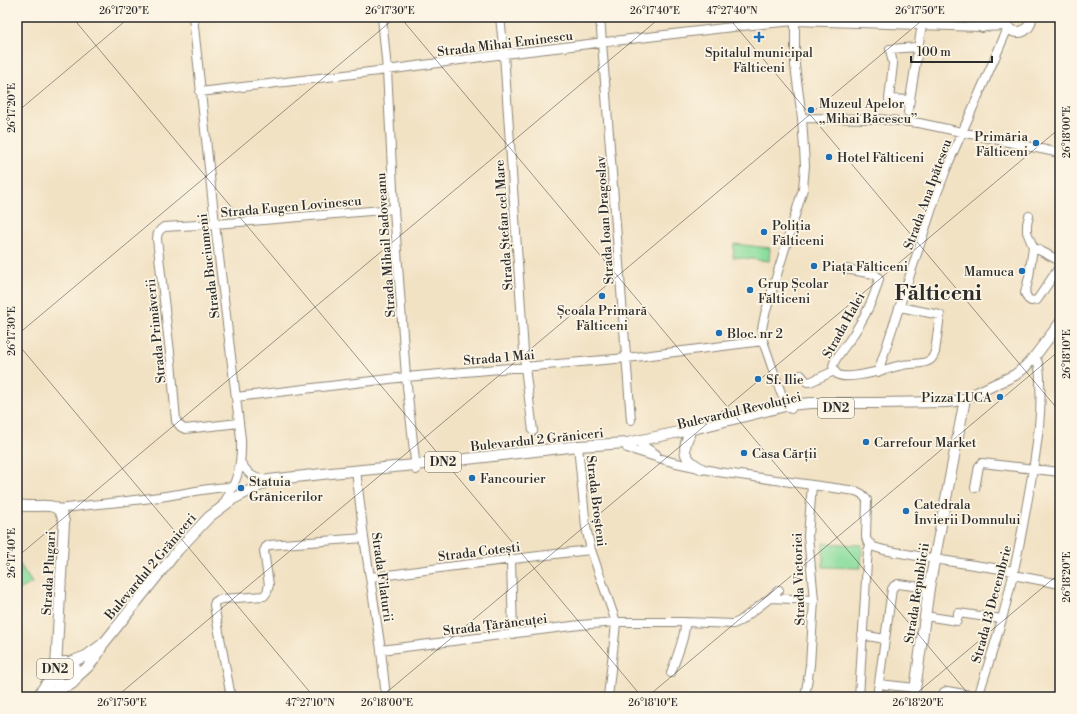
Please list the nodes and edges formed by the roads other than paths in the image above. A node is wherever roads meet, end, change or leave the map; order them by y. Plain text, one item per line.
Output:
1 (193, 17) edge
2 (382, 17) edge
3 (500, 17) edge
4 (600, 17) edge
5 (989, 17) edge
6 (1033, 18) edge
7 (795, 19) edge
8 (1006, 22) edge
9 (922, 24) junction
10 (982, 27) junction
11 (603, 43) junction
12 (918, 48) junction
13 (504, 54) junction
14 (387, 70) junction
15 (200, 92) junction
16 (910, 100) junction
17 (908, 112) dead end
18 (802, 118) junction
19 (963, 132) junction
20 (1060, 153) edge
21 (394, 209) junction
22 (1029, 216) dead end
23 (215, 224) junction
24 (1033, 247) junction
25 (1060, 261) edge
26 (1060, 266) edge
27 (845, 269) dead end
28 (900, 307) junction
29 (1060, 323) edge
30 (1060, 333) edge
31 (764, 340) junction
32 (627, 358) junction
33 (1037, 359) junction
34 (525, 367) junction
35 (834, 371) junction
36 (878, 372) junction
37 (801, 375) dead end
38 (406, 377) junction
39 (236, 397) junction
40 (964, 402) junction
41 (790, 407) junction
42 (631, 420) dead end
43 (239, 423) junction
44 (533, 431) dead end
45 (689, 435) junction
46 (633, 444) junction
47 (578, 449) junction
48 (664, 459) junction
49 (240, 463) junction
50 (416, 468) junction
51 (702, 469) junction
52 (1033, 469) junction
53 (1060, 472) edge
54 (356, 473) junction
55 (265, 482) junction
56 (812, 485) junction
57 (233, 487) junction
58 (975, 488) dead end
59 (17, 505) edge
60 (220, 508) junction
61 (58, 509) junction
62 (364, 538) junction
63 (871, 544) junction
64 (591, 550) junction
65 (934, 559) junction
66 (511, 560) junction
67 (1013, 573) junction
68 (371, 577) junction
69 (1060, 584) edge
70 (929, 588) junction
71 (778, 590) dead end
72 (770, 598) junction
73 (814, 600) junction
74 (925, 616) junction
75 (1002, 619) junction
76 (614, 622) junction
77 (685, 622) junction
78 (513, 634) junction
79 (862, 635) junction
80 (885, 639) junction
81 (104, 643) junction
82 (381, 650) junction
83 (61, 667) junction
84 (671, 673) dead end
85 (70, 681) junction
86 (879, 684) junction
87 (385, 688) dead end
88 (915, 693) edge
89 (38, 697) edge
90 (50, 697) edge
91 (231, 697) edge
92 (608, 697) edge
93 (805, 697) edge
94 (859, 697) edge
95 (877, 697) edge
96 (942, 697) edge
97 (973, 697) edge
98 (978, 697) edge

1 - 15 street, Strada Buciumeni
2 - 14 street, Strada Mihail Sadoveanu
3 - 13 street, Strada Ștefan cel Mare
4 - 11 street, Strada Ioan Dragoslav
5 - 10 main road
6 - 8 main road
7 - 9 street, Strada Mihai Eminescu
7 - 11 street, Strada Mihai Eminescu
7 - 18 street
8 - 10 street, Strada Mihai Eminescu
8 - 19 street, Strada Ana Ipătescu
9 - 10 street, Strada Mihai Eminescu
9 - 12 street
11 - 13 street, Strada Mihai Eminescu
11 - 32 street, Strada Ioan Dragoslav
12 - 16 street
12 - 16 street
13 - 14 street, Strada Mihai Eminescu
13 - 34 street, Strada Ștefan cel Mare
14 - 15 street, Strada Mihai Eminescu
14 - 21 street, Strada Mihail Sadoveanu
15 - 23 street, Strada Buciumeni
16 - 17 street
18 - 19 street
18 - 31 street
19 - 20 street
19 - 28 street, Strada Ana Ipătescu
21 - 23 street, Strada Eugen Lovinescu
21 - 38 street, Strada Mihail Sadoveanu
22 - 24 street
23 - 39 street, Strada Buciumeni
23 - 43 street, Strada Primăverii
24 - 25 street
24 - 26 street
27 - 35 street, Strada Halei
28 - 36 street, Strada Ana Ipătescu
28 - 36 street, Strada Halei
29 - 33 main road, DN2
30 - 33 main road, DN2
31 - 32 street, Strada 1 Mai
31 - 41 street
32 - 34 street, Strada 1 Mai
32 - 42 street, Strada Ioan Dragoslav
33 - 40 main road, Bulevardul Revoluției / DN2
33 - 52 street, Strada 13 Decembrie
34 - 38 street, Strada 1 Mai
34 - 44 street, Strada Ștefan cel Mare
35 - 36 street, Strada Halei
35 - 37 street
38 - 39 street, Strada 1 Mai
38 - 50 street, Strada Mihail Sadoveanu
39 - 43 street, Strada Buciumeni
40 - 41 main road, Bulevardul Revoluției / DN2
40 - 65 main road, Strada Republicii
41 - 45 main road, Bulevardul Revoluției / DN2
41 - 46 main road, Bulevardul Revoluției / DN2
43 - 49 street, Strada Buciumeni
45 - 46 main road, Bulevardul Revoluției / DN2
45 - 51 main road
46 - 47 main road, Bulevardul 2 Grăniceri / DN2
46 - 48 street
46 - 48 street
47 - 50 main road, Bulevardul 2 Grăniceri / DN2
47 - 64 street, Strada Broșteni
48 - 51 street
49 - 55 street
49 - 57 street, Strada Buciumeni
50 - 54 main road, Bulevardul 2 Grăniceri / DN2
51 - 56 street
52 - 53 street
52 - 58 street
52 - 67 street, Strada 13 Decembrie
54 - 55 main road, Bulevardul 2 Grăniceri / DN2
54 - 62 street, Strada Filaturii
55 - 60 main road, Bulevardul 2 Grăniceri / DN2
56 - 63 street
56 - 73 street, Strada Victoriei
57 - 60 street, Strada Buciumeni
57 - 61 street, Bulevardul 2 Grăniceri
59 - 61 main road
60 - 81 main road, Bulevardul 2 Grăniceri / DN2
61 - 83 main road, Strada Plugari
62 - 68 street, Strada Filaturii
62 - 91 street
63 - 65 street
63 - 79 street
64 - 66 street, Strada Cotești
64 - 76 street, Strada Broșteni
65 - 67 street
65 - 70 main road, Strada Republicii
66 - 68 street, Strada Cotești
66 - 78 street
67 - 69 street
67 - 75 street, Strada 13 Decembrie
68 - 82 street, Strada Filaturii
70 - 74 main road, Strada Republicii
70 - 80 street
71 - 72 street, Strada Țărăncuței
72 - 73 street
72 - 77 street, Strada Țărăncuței
73 - 93 street, Strada Victoriei
74 - 75 street
74 - 88 main road, Strada Republicii
75 - 98 street, Strada 13 Decembrie
76 - 77 street, Strada Țărăncuței
76 - 78 street, Strada Țărăncuței
76 - 92 street, Strada Broșteni
77 - 84 street
78 - 82 street, Strada Țărăncuței
79 - 80 street
79 - 94 street
80 - 86 street
81 - 83 main road, Bulevardul 2 Grăniceri / DN2
81 - 85 main road, Bulevardul 2 Grăniceri / DN2
82 - 87 street, Strada Filaturii
83 - 85 highway, DN2
83 - 85 highway, DN2
83 - 89 highway, DN2
85 - 90 highway, DN2
86 - 88 street
86 - 95 street
96 - 97 street

